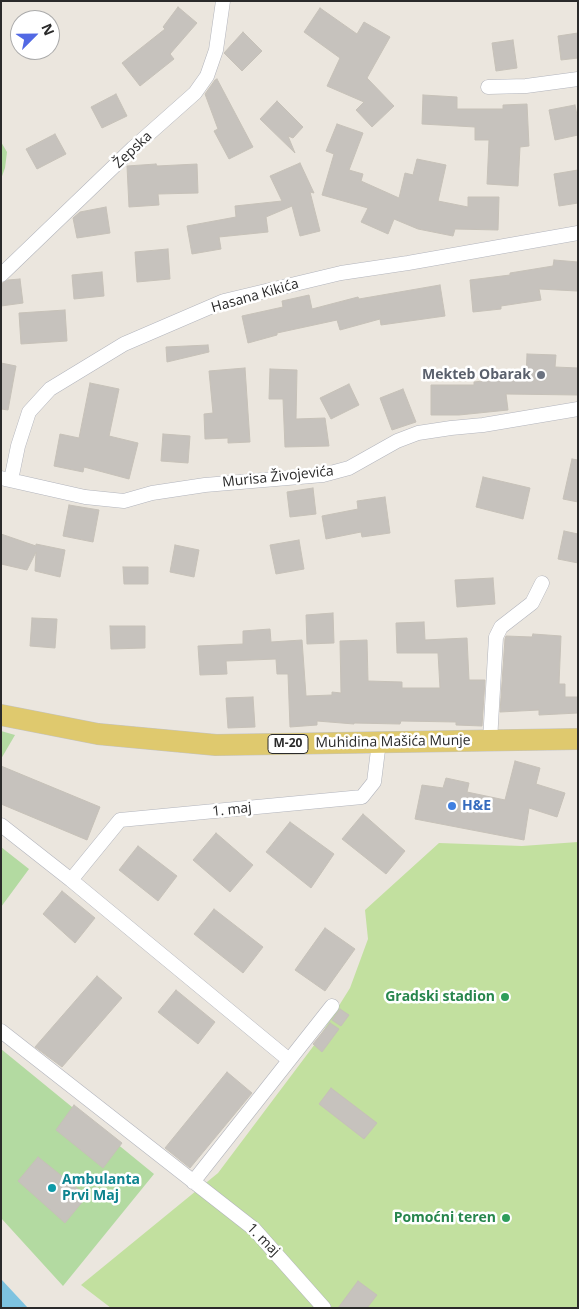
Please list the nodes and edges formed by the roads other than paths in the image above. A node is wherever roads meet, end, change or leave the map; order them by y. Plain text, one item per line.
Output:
1 (223, 1) edge
2 (578, 79) edge
3 (488, 87) dead end
4 (578, 233) edge
5 (1, 275) edge
6 (578, 409) edge
7 (6, 479) edge
8 (542, 584) dead end
9 (1, 715) edge
10 (578, 739) edge
11 (490, 741) junction
12 (379, 742) junction
13 (1, 825) edge
14 (71, 880) junction
15 (332, 1006) dead end
16 (1, 1032) edge
17 (289, 1060) junction
18 (193, 1182) junction
19 (324, 1308) edge

1 - 5 street, Žepska
2 - 3 street
4 - 7 street, Hasana Kikića
6 - 7 street, Murisa Živojevića
8 - 11 street
9 - 12 main road, Muhidina Mašića Munje / M-20
10 - 11 main road, Muhidina Mašića Munje / M-20
11 - 12 main road, Muhidina Mašića Munje / M-20
12 - 14 street, 1. maj
13 - 14 street
14 - 17 street
15 - 17 street
16 - 18 street, 1. maj
17 - 18 street
18 - 19 street, 1. maj

